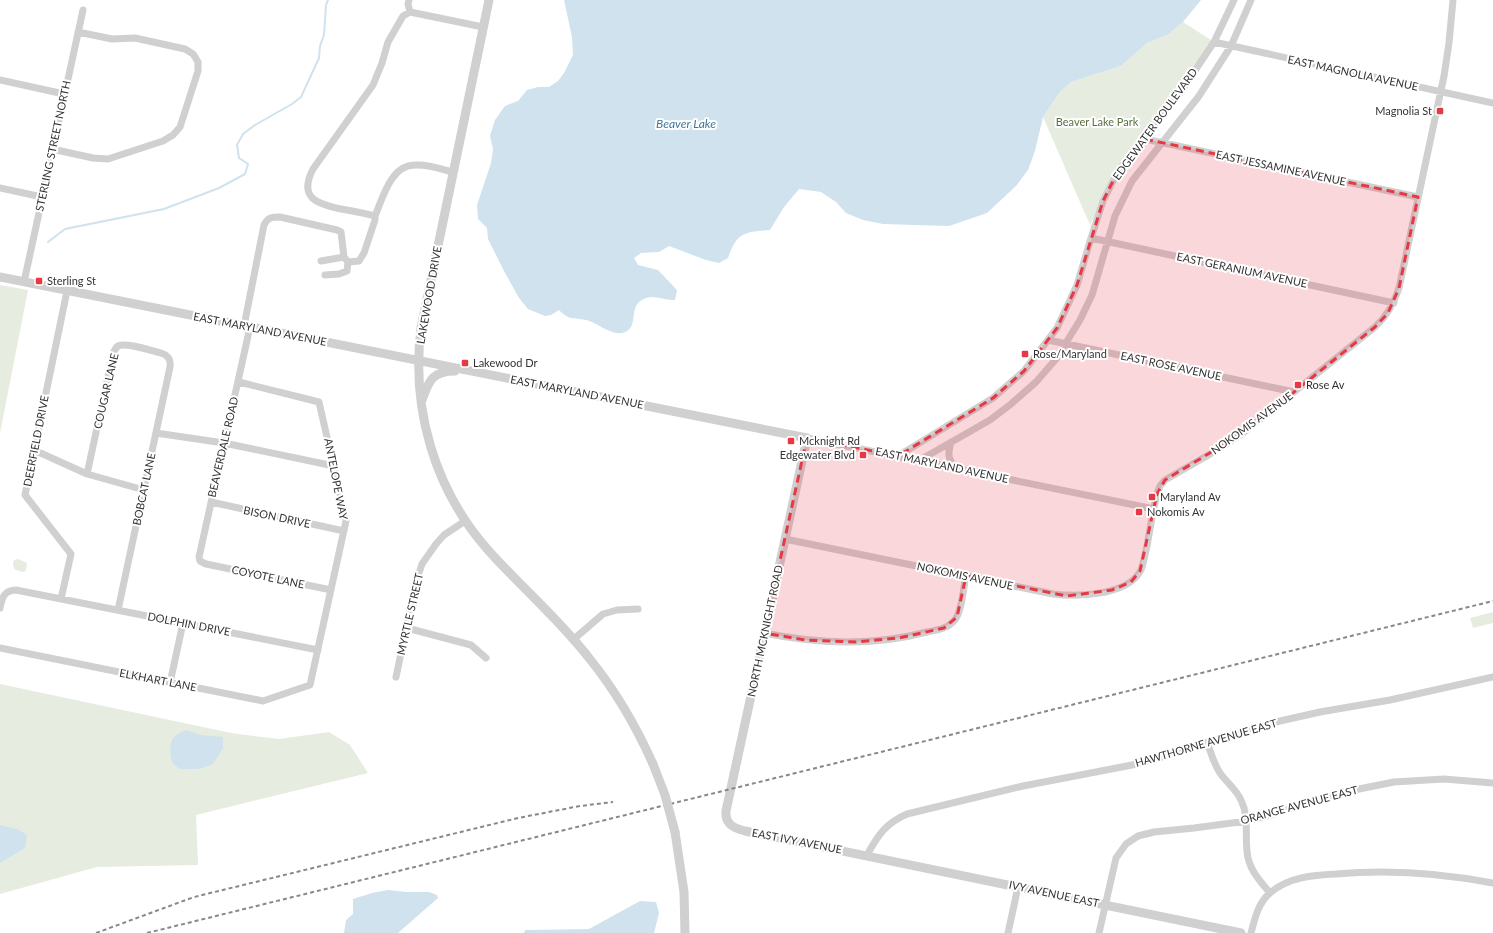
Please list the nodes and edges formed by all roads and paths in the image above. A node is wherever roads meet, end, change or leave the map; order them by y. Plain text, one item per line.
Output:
1 (409, 0) edge
2 (489, 0) edge
3 (1234, 0) edge
4 (1251, 0) edge
5 (1452, 0) edge
6 (83, 10) dead end
7 (410, 12) junction
8 (483, 27) junction
9 (78, 32) junction
10 (1214, 42) junction
11 (1231, 46) junction
12 (0, 80) edge
13 (1440, 92) junction
14 (64, 94) junction
15 (1493, 103) edge
16 (1145, 139) junction
17 (1161, 142) junction
18 (52, 149) junction
19 (452, 172) junction
20 (0, 188) edge
21 (42, 197) junction
22 (1418, 197) junction
23 (375, 216) junction
24 (1091, 238) junction
25 (1107, 242) junction
26 (346, 259) junction
27 (321, 261) dead end
28 (325, 275) dead end
29 (0, 277) edge
30 (24, 282) junction
31 (68, 291) junction
32 (1394, 303) junction
33 (247, 326) junction
34 (1048, 340) junction
35 (1066, 344) junction
36 (418, 361) junction
37 (170, 367) joint
38 (469, 371) junction
39 (238, 382) junction
40 (1294, 392) junction
41 (421, 404) junction
42 (156, 433) junction
43 (806, 438) junction
44 (951, 442) junction
45 (224, 443) junction
46 (34, 450) junction
47 (898, 456) junction
48 (920, 460) junction
49 (334, 466) junction
50 (956, 468) junction
51 (87, 474) junction
52 (144, 490) junction
53 (211, 502) junction
54 (1154, 509) junction
55 (465, 521) junction
56 (344, 531) junction
57 (784, 539) junction
58 (206, 564) joint
59 (966, 576) junction
60 (331, 590) junction
61 (61, 599) junction
62 (0, 608) edge
63 (638, 609) dead end
64 (118, 610) junction
65 (183, 623) junction
66 (407, 628) junction
67 (764, 633) junction
68 (574, 639) junction
69 (2, 649) edge
70 (318, 650) junction
71 (486, 658) dead end
72 (396, 677) dead end
73 (1493, 677) edge
74 (170, 683) junction
75 (310, 685) joint
76 (1208, 742) junction
77 (1493, 783) edge
78 (1247, 820) junction
79 (728, 823) joint
80 (867, 855) junction
81 (1493, 883) edge
82 (1018, 887) junction
83 (1270, 893) junction
84 (1105, 905) junction
85 (685, 933) edge
86 (1008, 933) edge
87 (1099, 933) edge
88 (1241, 933) edge
89 (1251, 933) edge

1 - 7 street
2 - 8 street, LAKEWOOD DRIVE
3 - 10 street, EDGEWATER BOULEVARD
4 - 11 street, EDGEWATER BOULEVARD
5 - 13 street, NOKOMIS AVENUE
6 - 9 street, STERLING STREET NORTH
7 - 8 street
7 - 23 street
8 - 19 street, LAKEWOOD DRIVE
9 - 14 street, STERLING STREET NORTH
9 - 18 street
10 - 11 street, EAST MAGNOLIA AVENUE
10 - 16 street, EDGEWATER BOULEVARD
11 - 13 street, EAST MAGNOLIA AVENUE
11 - 17 street, EDGEWATER BOULEVARD
12 - 14 street
13 - 15 street, EAST MAGNOLIA AVENUE
13 - 22 street, NOKOMIS AVENUE
14 - 18 street, STERLING STREET NORTH
16 - 17 street, EAST JESSAMINE AVENUE
16 - 24 street, EDGEWATER BOULEVARD
17 - 22 street, EAST JESSAMINE AVENUE
17 - 25 street, EDGEWATER BOULEVARD
18 - 21 street, STERLING STREET NORTH
19 - 23 street
19 - 36 street, LAKEWOOD DRIVE
20 - 21 street
21 - 30 street, STERLING STREET NORTH
22 - 32 street, NOKOMIS AVENUE
23 - 26 street
24 - 25 street, EAST GERANIUM AVENUE
24 - 34 street, EDGEWATER BOULEVARD
25 - 32 street, EAST GERANIUM AVENUE
25 - 35 street, EDGEWATER BOULEVARD
26 - 27 street
26 - 28 street
26 - 33 street, BEAVERDALE ROAD
29 - 30 street, EAST MARYLAND AVENUE
30 - 31 street, EAST MARYLAND AVENUE
31 - 33 street, EAST MARYLAND AVENUE
31 - 46 street, DEERFIELD DRIVE
32 - 40 street, NOKOMIS AVENUE
33 - 36 street, EAST MARYLAND AVENUE
33 - 39 street, BEAVERDALE ROAD
34 - 35 street, EAST ROSE AVENUE
34 - 47 street, EDGEWATER BOULEVARD
35 - 40 street, EAST ROSE AVENUE
35 - 44 street, EDGEWATER BOULEVARD
36 - 38 street, EAST MARYLAND AVENUE
36 - 41 street, LAKEWOOD DRIVE
37 - 42 street, BOBCAT LANE
37 - 51 street, COUGAR LANE
38 - 41 street
38 - 43 street, EAST MARYLAND AVENUE
39 - 45 street, BEAVERDALE ROAD
39 - 49 street, ANTELOPE WAY
40 - 54 street, NOKOMIS AVENUE
41 - 55 street, LAKEWOOD DRIVE
42 - 45 street
42 - 52 street, BOBCAT LANE
43 - 47 street, EAST MARYLAND AVENUE
43 - 57 street, NORTH MCKNIGHT ROAD
44 - 48 street, EDGEWATER BOULEVARD
44 - 50 street
45 - 49 street
45 - 53 street, BEAVERDALE ROAD
46 - 51 street
46 - 61 street, DEERFIELD DRIVE
47 - 48 street, EAST MARYLAND AVENUE
48 - 50 street, EAST MARYLAND AVENUE
49 - 56 street, ANTELOPE WAY
50 - 54 street, EAST MARYLAND AVENUE
51 - 52 street
52 - 64 street, BOBCAT LANE
53 - 56 street, BISON DRIVE
53 - 58 street, BEAVERDALE ROAD
54 - 59 street, NOKOMIS AVENUE
55 - 66 street, MYRTLE STREET
55 - 68 street, LAKEWOOD DRIVE
56 - 60 street, ANTELOPE WAY
57 - 59 street, NOKOMIS AVENUE
57 - 67 street, NORTH MCKNIGHT ROAD
58 - 60 street, COYOTE LANE
59 - 67 street
60 - 70 street, ANTELOPE WAY
61 - 62 street
61 - 64 street, DOLPHIN DRIVE
63 - 68 street
64 - 65 street, DOLPHIN DRIVE
65 - 70 street, DOLPHIN DRIVE
65 - 74 street
66 - 71 street
66 - 72 street, MYRTLE STREET
67 - 79 street, NORTH MCKNIGHT ROAD
68 - 85 street, LAKEWOOD DRIVE, bridge
69 - 74 street, ELKHART LANE
70 - 75 street, ANTELOPE WAY
73 - 76 street, HAWTHORNE AVENUE EAST
74 - 75 street, ELKHART LANE
76 - 78 street
76 - 80 street, HAWTHORNE AVENUE EAST
77 - 78 street, ORANGE AVENUE EAST
78 - 83 street
78 - 84 street, ORANGE AVENUE EAST
79 - 80 street, EAST IVY AVENUE
80 - 82 street, IVY AVENUE EAST
81 - 83 street
82 - 84 street, IVY AVENUE EAST
82 - 86 street
83 - 89 street
84 - 87 street, ORANGE AVENUE EAST
84 - 88 street, IVY AVENUE EAST

